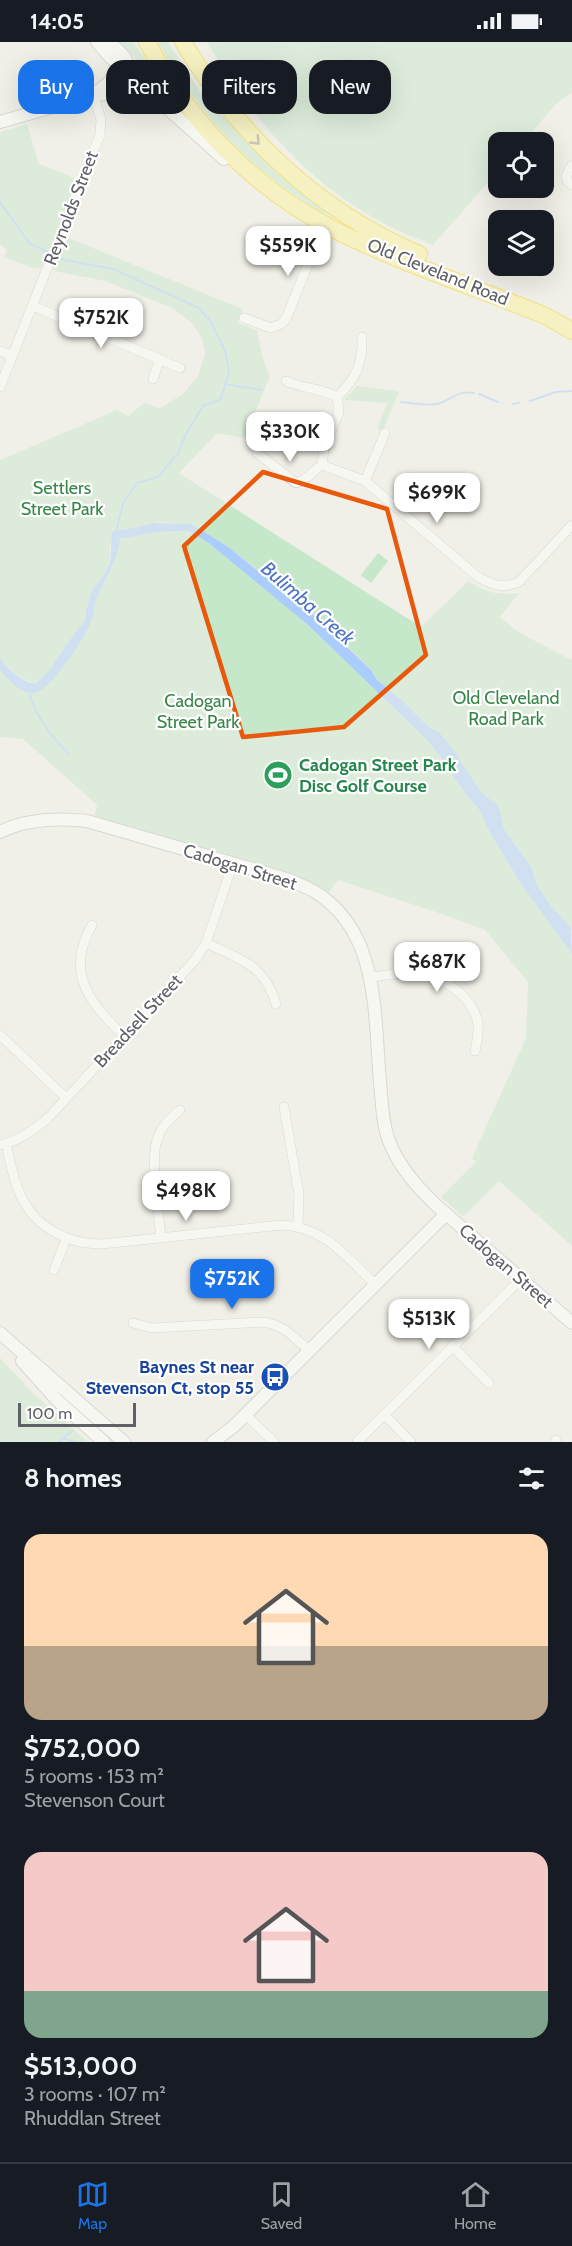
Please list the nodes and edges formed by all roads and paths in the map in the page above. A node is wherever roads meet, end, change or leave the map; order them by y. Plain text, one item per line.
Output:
1 (97, 42) edge
2 (109, 42) edge
3 (147, 42) edge
4 (184, 43) edge
5 (115, 60) edge
6 (126, 60) edge
7 (106, 85) edge
8 (106, 94) edge
9 (94, 95) junction
10 (28, 114) edge
11 (174, 114) edge
12 (0, 122) edge
13 (572, 165) edge
14 (246, 170) junction
15 (572, 185) edge
16 (324, 224) junction
17 (33, 306) junction
18 (572, 317) edge
19 (244, 318) dead end
20 (572, 331) edge
21 (362, 337) dead end
22 (0, 351) edge
23 (12, 356) junction
24 (160, 359) junction
25 (180, 368) dead end
26 (153, 379) dead end
27 (286, 381) dead end
28 (0, 387) edge
29 (338, 397) junction
30 (385, 433) dead end
31 (257, 453) dead end
32 (322, 465) junction
33 (365, 481) junction
34 (572, 525) edge
35 (0, 831) edge
36 (233, 863) junction
37 (92, 925) dead end
38 (206, 943) junction
39 (371, 977) junction
40 (276, 1004) dead end
41 (0, 1035) edge
42 (124, 1036) junction
43 (475, 1051) dead end
44 (66, 1098) junction
45 (284, 1107) dead end
46 (180, 1110) dead end
47 (3, 1144) edge
48 (446, 1214) junction
49 (298, 1226) junction
50 (161, 1238) junction
51 (66, 1239) junction
52 (54, 1270) dead end
53 (521, 1279) junction
54 (375, 1284) junction
55 (133, 1323) dead end
56 (572, 1323) edge
57 (0, 1335) edge
58 (452, 1346) junction
59 (309, 1351) junction
60 (489, 1383) dead end
61 (245, 1414) junction
62 (384, 1414) junction
63 (95, 1436) edge
64 (104, 1442) edge
65 (124, 1442) edge
66 (213, 1442) edge
67 (274, 1442) edge
68 (357, 1442) edge
69 (411, 1442) edge

1 - 5 street, Old Cleveland Road
2 - 6 street
3 - 14 highway, Old Cleveland Road
4 -> 18 highway, Old Cleveland Road
7 - 9 street
8 - 9 street
9 - 17 street, Reynolds Street
10 - 12 street
11 - 14 street, Old Cleveland Road
13 - 15 street
14 - 16 highway, Old Cleveland Road
16 - 19 street
16 - 20 highway, Old Cleveland Road
17 - 23 street, Reynolds Street
17 - 24 street
21 - 29 street
22 - 23 street
23 - 28 street, Reynolds Street
24 - 25 street
24 - 26 street
27 - 29 street
29 - 32 street
30 - 33 street
31 - 32 street
32 - 33 street
33 - 34 street
35 - 36 street, Cadogan Street
36 - 38 street, Breadsell Street
36 - 39 street, Cadogan Street
37 - 42 street
38 - 40 street
38 - 42 street, Breadsell Street
39 - 43 street
39 - 48 street, Cadogan Street
41 - 44 street
42 - 44 street, Breadsell Street
44 - 47 street, Breadsell Street
45 - 49 street
46 - 50 street
47 - 51 street
48 - 53 street, Cadogan Street
48 - 54 street
49 - 50 street
49 - 54 street
50 - 51 street
51 - 52 street
53 - 56 street, Cadogan Street
53 - 58 street
54 - 59 street
55 - 59 street
57 - 63 street
57 - 65 street
58 - 60 street
58 - 62 street
59 - 61 street
61 - 66 street
61 - 67 street
62 - 68 street
62 - 69 street
63 - 64 street

